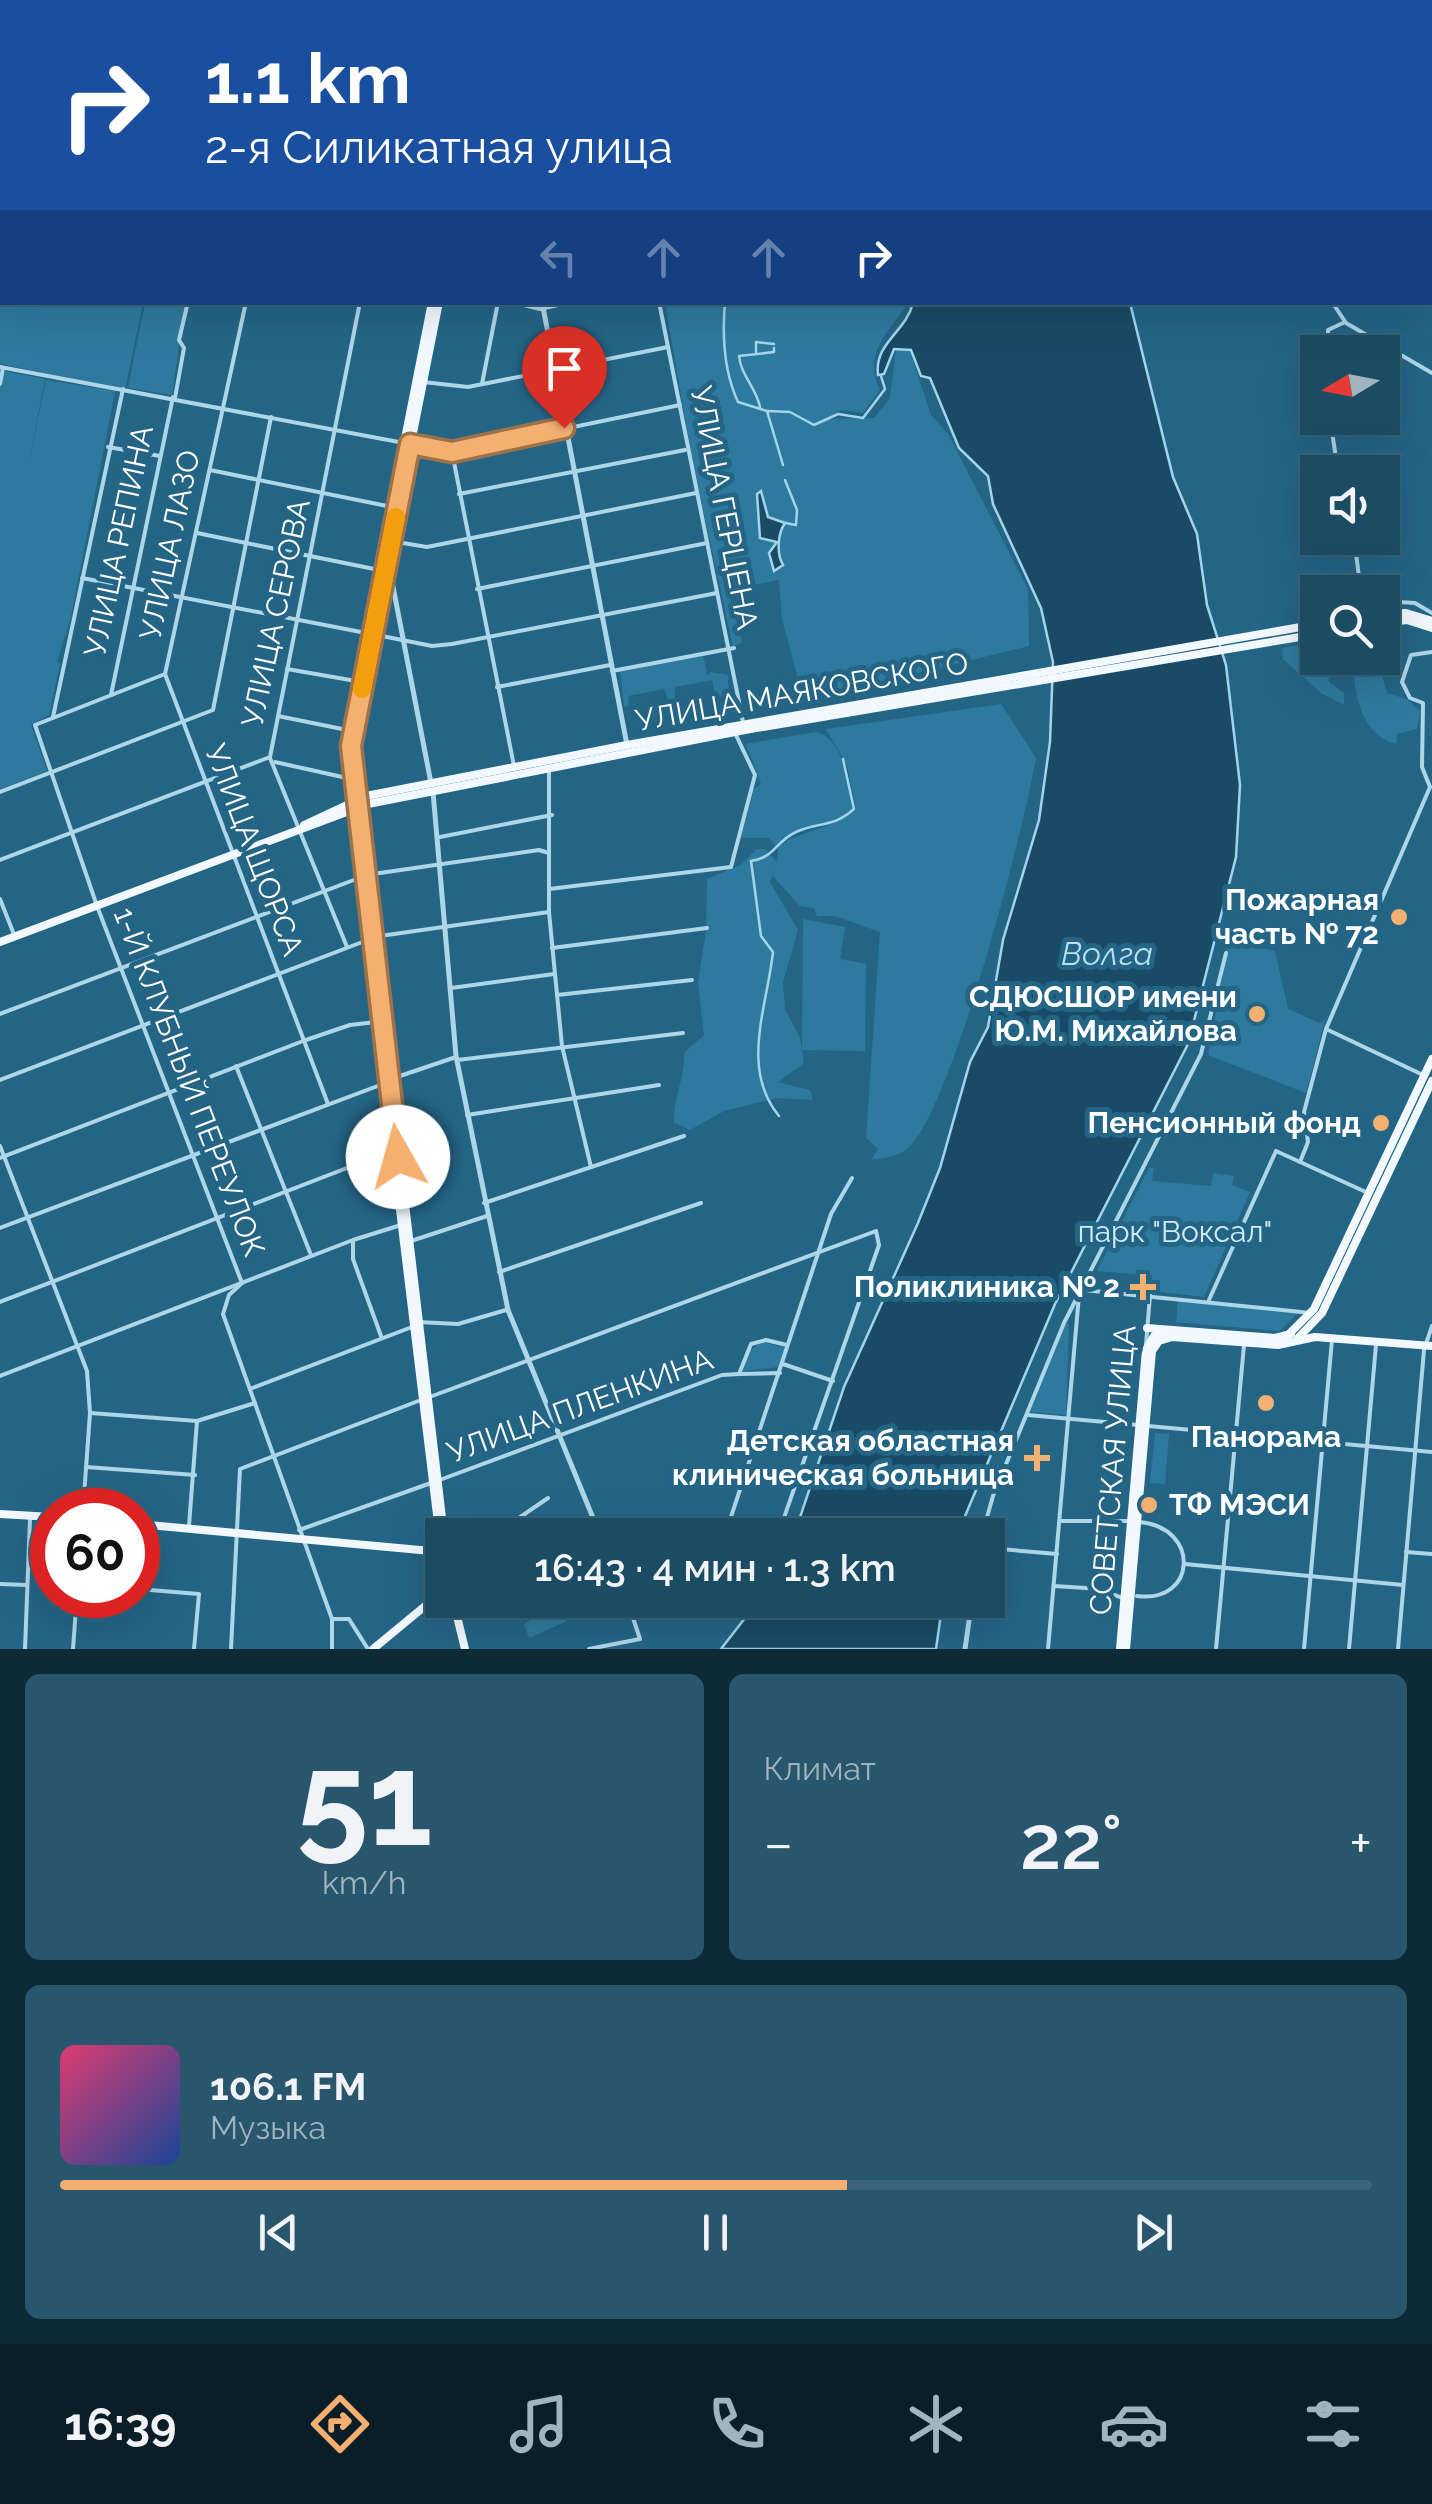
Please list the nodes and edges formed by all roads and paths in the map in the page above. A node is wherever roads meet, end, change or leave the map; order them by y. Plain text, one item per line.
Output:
1 (187, 305) edge
2 (245, 305) edge
3 (359, 305) edge
4 (435, 305) edge
5 (436, 305) edge
6 (497, 305) edge
7 (660, 305) edge
8 (1334, 305) edge
9 (541, 306) edge
10 (1346, 323) junction
11 (1328, 335) edge
12 (670, 346) junction
13 (2, 367) edge
14 (552, 370) junction
15 (1432, 373) edge
16 (423, 382) junction
17 (0, 384) edge
18 (482, 384) junction
19 (123, 389) junction
20 (174, 398) junction
21 (681, 404) junction
22 (224, 406) junction
23 (271, 417) junction
24 (564, 428) junction
25 (335, 430) junction
26 (407, 443) junction
27 (108, 447) junction
28 (687, 450) junction
29 (452, 452) junction
30 (160, 456) junction
31 (209, 470) junction
32 (572, 472) junction
33 (260, 480) junction
34 (696, 493) junction
35 (324, 494) junction
36 (459, 494) junction
37 (392, 507) junction
38 (581, 516) junction
39 (196, 533) junction
40 (468, 539) junction
41 (391, 541) junction
42 (707, 543) junction
43 (247, 544) junction
44 (310, 556) junction
45 (385, 557) junction
46 (591, 566) junction
47 (379, 570) junction
48 (82, 578) junction
49 (132, 587) junction
50 (478, 589) junction
51 (718, 592) junction
52 (183, 597) junction
53 (1400, 602) edge
54 (234, 608) junction
55 (1432, 612) edge
56 (601, 616) junction
57 (1400, 617) edge
58 (298, 620) junction
59 (1432, 624) edge
60 (1300, 627) edge
61 (369, 634) junction
62 (487, 636) junction
63 (1300, 637) edge
64 (406, 640) junction
65 (731, 649) junction
66 (1432, 652) edge
67 (612, 668) junction
68 (287, 669) junction
69 (165, 674) junction
70 (356, 681) junction
71 (987, 686) junction
72 (497, 687) junction
73 (111, 694) junction
74 (1423, 703) junction
75 (1432, 707) edge
76 (53, 716) junction
77 (278, 716) junction
78 (743, 722) junction
79 (181, 723) junction
80 (34, 725) joint
81 (347, 730) junction
82 (734, 733) junction
83 (628, 749) junction
84 (272, 759) junction
85 (514, 767) junction
86 (548, 769) junction
87 (50, 772) junction
88 (348, 778) junction
89 (204, 782) junction
90 (432, 787) junction
91 (1431, 788) edge
92 (0, 792) edge
93 (354, 805) junction
94 (552, 815) junction
95 (300, 827) junction
96 (70, 833) junction
97 (440, 838) junction
98 (233, 854) junction
99 (551, 854) junction
100 (0, 860) edge
101 (442, 865) junction
102 (362, 877) junction
103 (549, 889) junction
104 (324, 892) junction
105 (0, 899) edge
106 (97, 906) junction
107 (549, 912) junction
108 (257, 918) junction
109 (447, 927) junction
110 (708, 928) dead end
111 (14, 937) junction
112 (370, 939) junction
113 (0, 942) edge
114 (346, 947) junction
115 (552, 948) junction
116 (1226, 953) dead end
117 (120, 968) junction
118 (276, 972) junction
119 (554, 974) junction
120 (692, 980) dead end
121 (451, 988) junction
122 (557, 995) junction
123 (0, 1014) edge
124 (376, 1022) junction
125 (144, 1026) junction
126 (1326, 1029) junction
127 (684, 1033) dead end
128 (303, 1041) junction
129 (562, 1046) junction
130 (456, 1058) junction
131 (1432, 1058) edge
132 (236, 1066) junction
133 (1429, 1079) edge
134 (0, 1080) edge
135 (386, 1082) junction
136 (659, 1085) dead end
137 (170, 1092) junction
138 (574, 1099) junction
139 (328, 1104) junction
140 (467, 1115) junction
141 (262, 1130) junction
142 (684, 1136) dead end
143 (0, 1146) edge
144 (392, 1151) junction
145 (194, 1154) junction
146 (2, 1157) edge
147 (1300, 1162) junction
148 (591, 1167) junction
149 (852, 1178) dead end
150 (286, 1191) junction
151 (1368, 1193) junction
152 (484, 1203) junction
153 (701, 1203) dead end
154 (487, 1216) junction
155 (28, 1218) junction
156 (217, 1218) junction
157 (0, 1228) edge
158 (404, 1228) junction
159 (353, 1240) junction
160 (408, 1242) junction
161 (821, 1249) junction
162 (311, 1255) junction
163 (499, 1272) junction
164 (53, 1282) junction
165 (242, 1283) junction
166 (1079, 1294) junction
167 (1150, 1294) junction
168 (1209, 1300) junction
169 (0, 1302) edge
170 (508, 1310) junction
171 (415, 1325) junction
172 (1432, 1326) edge
173 (1318, 1327) junction
174 (1147, 1328) junction
175 (1170, 1330) junction
176 (381, 1336) junction
177 (1289, 1339) junction
178 (1376, 1342) junction
179 (1244, 1343) junction
180 (1429, 1344) edge
181 (789, 1346) junction
182 (77, 1347) junction
183 (1149, 1350) junction
184 (528, 1359) junction
185 (783, 1364) junction
186 (780, 1373) junction
187 (740, 1374) junction
188 (0, 1376) edge
189 (832, 1381) junction
190 (250, 1388) junction
191 (423, 1397) junction
192 (256, 1403) junction
193 (90, 1413) junction
194 (1027, 1415) junction
195 (1068, 1419) junction
196 (197, 1421) junction
197 (1143, 1426) junction
198 (1235, 1434) junction
199 (560, 1436) junction
200 (1323, 1442) junction
201 (1367, 1446) junction
202 (1415, 1450) junction
203 (1432, 1452) edge
204 (276, 1456) junction
205 (86, 1467) junction
206 (195, 1476) junction
207 (434, 1482) junction
208 (84, 1488) edge
209 (548, 1498) dead end
210 (0, 1514) edge
211 (30, 1516) joint
212 (439, 1518) edge
213 (518, 1518) edge
214 (593, 1518) edge
215 (731, 1518) edge
216 (784, 1518) edge
217 (988, 1518) edge
218 (1060, 1520) junction
219 (1135, 1525) junction
220 (160, 1526) edge
221 (189, 1529) junction
222 (238, 1534) junction
223 (300, 1535) junction
224 (1005, 1549) edge
225 (425, 1552) edge
226 (1406, 1552) junction
227 (1057, 1554) junction
228 (1432, 1554) edge
229 (1184, 1564) junction
230 (1223, 1568) junction
231 (1310, 1576) junction
232 (1355, 1580) junction
233 (0, 1584) edge
234 (1403, 1584) junction
235 (27, 1585) junction
236 (1054, 1586) junction
237 (160, 1591) edge
238 (1131, 1596) junction
239 (425, 1605) edge
240 (75, 1618) edge
241 (459, 1618) edge
242 (633, 1618) edge
243 (969, 1618) edge
244 (332, 1619) junction
245 (25, 1649) edge
246 (73, 1649) edge
247 (194, 1649) edge
248 (231, 1649) edge
249 (332, 1649) edge
250 (370, 1649) edge
251 (467, 1649) edge
252 (590, 1649) edge
253 (965, 1649) edge
254 (1048, 1649) edge
255 (1123, 1649) edge
256 (1216, 1649) edge
257 (1304, 1649) edge
258 (1348, 1649) edge
259 (1398, 1649) edge

1 - 20 street, УЛИЦА РЕПИНА
2 - 22 street, УЛИЦА ЛАЗО
3 - 25 street, УЛИЦА СЕРОВА
4 - 26 main road
5 - 16 main road
6 - 18 street
7 - 12 street, УЛИЦА ГЕРЦЕНА
8 - 10 street
9 - 14 street
10 - 11 street
10 - 15 street
12 - 14 street
12 - 21 street, УЛИЦА ГЕРЦЕНА
13 - 17 street
13 - 19 street
14 - 18 street
14 - 24 street
16 - 18 street
16 - 26 main road
19 - 20 street
19 - 27 street
20 - 22 street
20 - 30 street, УЛИЦА РЕПИНА
21 - 24 street
21 - 28 street, УЛИЦА ГЕРЦЕНА
22 - 23 street
22 - 31 street, УЛИЦА ЛАЗО
23 - 25 street
23 - 33 street
24 - 29 street
24 - 32 street
25 - 26 street
25 - 35 street, УЛИЦА СЕРОВА
26 - 29 street
26 - 37 main road
26 - 41 main road
27 - 30 street
27 - 48 street
28 - 32 street
28 - 34 street, УЛИЦА ГЕРЦЕНА
29 - 36 street
30 - 49 street, УЛИЦА РЕПИНА
31 - 33 street
31 - 39 street, УЛИЦА ЛАЗО
32 - 36 street
32 - 38 street
33 - 35 street
33 - 43 street
34 - 38 street
34 - 42 street, УЛИЦА ГЕРЦЕНА
35 - 37 street
35 - 44 street, УЛИЦА СЕРОВА
36 - 40 street
37 - 45 main road
38 - 40 street
38 - 46 street
39 - 43 street
39 - 52 street, УЛИЦА ЛАЗО
40 - 41 street
40 - 50 street
41 - 45 main road
42 - 46 street
42 - 51 street, УЛИЦА ГЕРЦЕНА
43 - 44 street
43 - 54 street
44 - 47 street
44 - 58 street, УЛИЦА СЕРОВА
45 - 47 main road
45 - 61 main road
45 - 64 street
46 - 50 street
46 - 56 street
47 - 61 main road
48 - 49 street
48 - 76 street
49 - 52 street
49 - 73 street, УЛИЦА РЕПИНА
50 - 62 street
51 - 56 street
51 - 65 street, УЛИЦА ГЕРЦЕНА
52 - 54 street
52 - 69 street, УЛИЦА ЛАЗО
53 - 55 street
54 - 58 street
54 - 79 street
56 - 62 street
56 - 67 street
57 - 59 main road
58 - 61 street
58 - 68 street, УЛИЦА СЕРОВА
60 - 71 main road, УЛИЦА МАЯКОВСКОГО
61 - 64 street
61 - 70 main road
61 - 93 main road
62 - 64 street
62 - 72 street
63 - 71 main road, УЛИЦА МАЯКОВСКОГО
64 - 90 street
65 - 67 street
65 - 78 street, УЛИЦА ГЕРЦЕНА
66 - 74 street
67 - 72 street
67 - 83 street
68 - 70 street
68 - 77 street, УЛИЦА СЕРОВА
69 - 73 street, УЛИЦА ЛАЗО
69 - 79 street, УЛИЦА ЩОРСА
70 - 81 main road
71 - 78 main road, УЛИЦА МАЯКОВСКОГО
71 - 82 main road, УЛИЦА МАЯКОВСКОГО
72 - 85 street
73 - 76 street, УЛИЦА ЛАЗО
74 - 75 street
74 - 91 street
76 - 80 street, УЛИЦА ЛАЗО
77 - 81 street
77 - 84 street, УЛИЦА СЕРОВА
78 - 83 main road, УЛИЦА МАЯКОВСКОГО
79 - 87 street
79 - 89 street, УЛИЦА ЩОРСА
80 - 87 street, 1-Й КЛУБНЫЙ ПЕРЕУЛОК
81 - 88 main road
82 - 83 main road, УЛИЦА МАЯКОВСКОГО
82 - 103 street
83 - 85 main road, УЛИЦА МАЯКОВСКОГО
83 - 86 main road, УЛИЦА МАЯКОВСКОГО
84 - 88 street
84 - 89 street, УЛИЦА СЕРОВА
84 - 95 street
85 - 90 main road, УЛИЦА МАЯКОВСКОГО
86 - 90 main road, УЛИЦА МАЯКОВСКОГО
86 - 94 street
87 - 92 street
87 - 96 street, 1-Й КЛУБНЫЙ ПЕРЕУЛОК
88 - 93 main road
89 - 96 street, УЛИЦА СЕРОВА
89 - 98 street, УЛИЦА ЩОРСА
90 - 93 main road, УЛИЦА МАЯКОВСКОГО
90 - 97 street
91 - 126 street
93 - 95 main road, УЛИЦА МАЯКОВСКОГО
93 - 102 main road
94 - 97 street
94 - 99 street
95 - 98 main road, УЛИЦА МАЯКОВСКОГО
95 - 104 street
96 - 100 street, УЛИЦА СЕРОВА
96 - 106 street, 1-Й КЛУБНЫЙ ПЕРЕУЛОК
97 - 101 street
98 - 106 main road, УЛИЦА МАЯКОВСКОГО
98 - 108 street, УЛИЦА ЩОРСА
99 - 101 street
99 - 103 street
101 - 102 street
101 - 109 street
102 - 104 street
102 - 112 main road
103 - 107 street
104 - 108 street
104 - 114 street
105 - 111 street
106 - 111 main road, УЛИЦА МАЯКОВСКОГО
106 - 117 street, 1-Й КЛУБНЫЙ ПЕРЕУЛОК
107 - 109 street
107 - 115 street
108 - 117 street
108 - 118 street, УЛИЦА ЩОРСА
109 - 112 street
109 - 121 street
110 - 115 street
111 - 113 main road, УЛИЦА МАЯКОВСКОГО
112 - 114 street
112 - 124 main road
112 - 135 main road
114 - 118 street
115 - 119 street
116 - 166 street
117 - 123 street
117 - 125 street, 1-Й КЛУБНЫЙ ПЕРЕУЛОК
118 - 125 street
118 - 128 street, УЛИЦА ЩОРСА
119 - 121 street
119 - 122 street
120 - 122 street
121 - 130 street
122 - 129 street
124 - 128 street
124 - 135 main road
125 - 134 street
125 - 137 street, 1-Й КЛУБНЫЙ ПЕРЕУЛОК
126 - 133 street
126 - 147 street
127 - 129 street
128 - 132 street
128 - 139 street, УЛИЦА ЩОРСА
129 - 130 street
129 - 138 street
130 - 135 street
130 - 140 street
131 - 133 main road
132 - 137 street
132 - 141 street
133 - 151 main road
133 - 173 main road
135 - 139 street
135 - 144 main road
135 - 158 main road
136 - 138 street
137 - 145 street, 1-Й КЛУБНЫЙ ПЕРЕУЛОК
137 - 146 street
138 - 140 street
138 - 148 street
139 - 141 street
140 - 152 street
141 - 145 street
141 - 150 street
142 - 148 street
143 - 146 street
144 - 150 street
144 - 158 main road
145 - 155 street
145 - 156 street, 1-Й КЛУБНЫЙ ПЕРЕУЛОК
146 - 155 street
147 - 151 street
147 - 168 street
148 - 152 street
149 - 161 street
150 - 156 street
150 - 162 street
151 - 173 main road
152 - 154 street
153 - 163 street
154 - 160 street
154 - 163 street
155 - 157 street
155 - 164 street
156 - 164 street
156 - 165 street, 1-Й КЛУБНЫЙ ПЕРЕУЛОК
158 - 159 street
158 - 160 main road
158 - 171 main road
159 - 162 street
159 - 176 street
160 - 171 main road
161 - 181 street
161 - 184 street
161 - 189 street
162 - 165 street
163 - 170 street
164 - 169 street
164 - 182 street
165 - 182 street
165 - 190 street, 1-Й КЛУБНЫЙ ПЕРЕУЛОК
166 - 167 street
166 - 194 street
166 - 195 street
167 - 168 street
167 - 174 street, СОВЕТСКАЯ УЛИЦА
168 - 173 street
170 - 171 street
170 - 184 street
171 - 176 street
171 - 191 main road
172 - 180 street
173 - 177 main road
173 - 177 main road
173 - 177 main road
173 - 178 main road
173 - 180 main road
173 - 200 street
174 - 175 main road
174 - 183 street, СОВЕТСКАЯ УЛИЦА
175 - 177 main road
175 - 183 main road
176 - 190 street
177 - 179 main road
178 - 180 main road
178 - 201 street
179 - 183 main road
179 - 198 street
180 - 202 street
181 - 185 street
181 - 187 street, УЛИЦА ПЛЕНКИНА
182 - 188 street
182 - 193 street
183 - 197 main road, СОВЕТСКАЯ УЛИЦА
184 - 191 street
184 - 199 street
185 - 186 street
185 - 189 street
186 - 187 street, УЛИЦА ПЛЕНКИНА
186 - 215 street
187 - 199 street, УЛИЦА ПЛЕНКИНА
189 - 216 street
190 - 192 street, 1-Й КЛУБНЫЙ ПЕРЕУЛОК
191 - 204 street
191 - 207 main road
192 - 196 street
192 - 204 street, 1-Й КЛУБНЫЙ ПЕРЕУЛОК
193 - 196 street
193 - 205 street
194 - 195 street
194 - 217 street
195 - 197 street
195 - 218 street
196 - 206 street
197 - 198 street
197 - 219 main road, СОВЕТСКАЯ УЛИЦА
198 - 200 street
198 - 230 street
199 - 207 street, УЛИЦА ПЛЕНКИНА
199 - 214 street
200 - 201 street
200 - 231 street
201 - 202 street
201 - 232 street
202 - 203 street
202 - 226 street
204 - 222 street
204 - 223 street, 1-Й КЛУБНЫЙ ПЕРЕУЛОК
205 - 206 street
205 - 208 street
206 - 221 street
207 - 212 main road
207 - 223 street, УЛИЦА ПЛЕНКИНА
209 - 213 street
210 - 211 main road
211 - 235 street
218 - 219 street
218 - 227 street
219 - 229 street
219 - 238 main road, СОВЕТСКАЯ УЛИЦА
219 - 238 main road, СОВЕТСКАЯ УЛИЦА
220 - 221 main road
221 - 222 main road
222 - 223 main road
222 - 248 street
223 - 225 main road
223 - 244 street, 1-Й КЛУБНЫЙ ПЕРЕУЛОК
224 - 227 street
226 - 228 street
226 - 234 street
227 - 236 street
229 - 230 street
229 - 238 street
230 - 231 street
230 - 256 street
231 - 232 street
231 - 257 street
232 - 234 street
232 - 258 street
233 - 235 street
234 - 259 street
235 - 245 street
236 - 238 street
236 - 254 street
237 - 247 street
238 - 255 main road, СОВЕТСКАЯ УЛИЦА
239 - 250 main road
240 - 246 street
241 - 251 main road
242 - 252 street
243 - 253 street
244 - 249 street, 1-Й КЛУБНЫЙ ПЕРЕУЛОК
244 - 250 street

